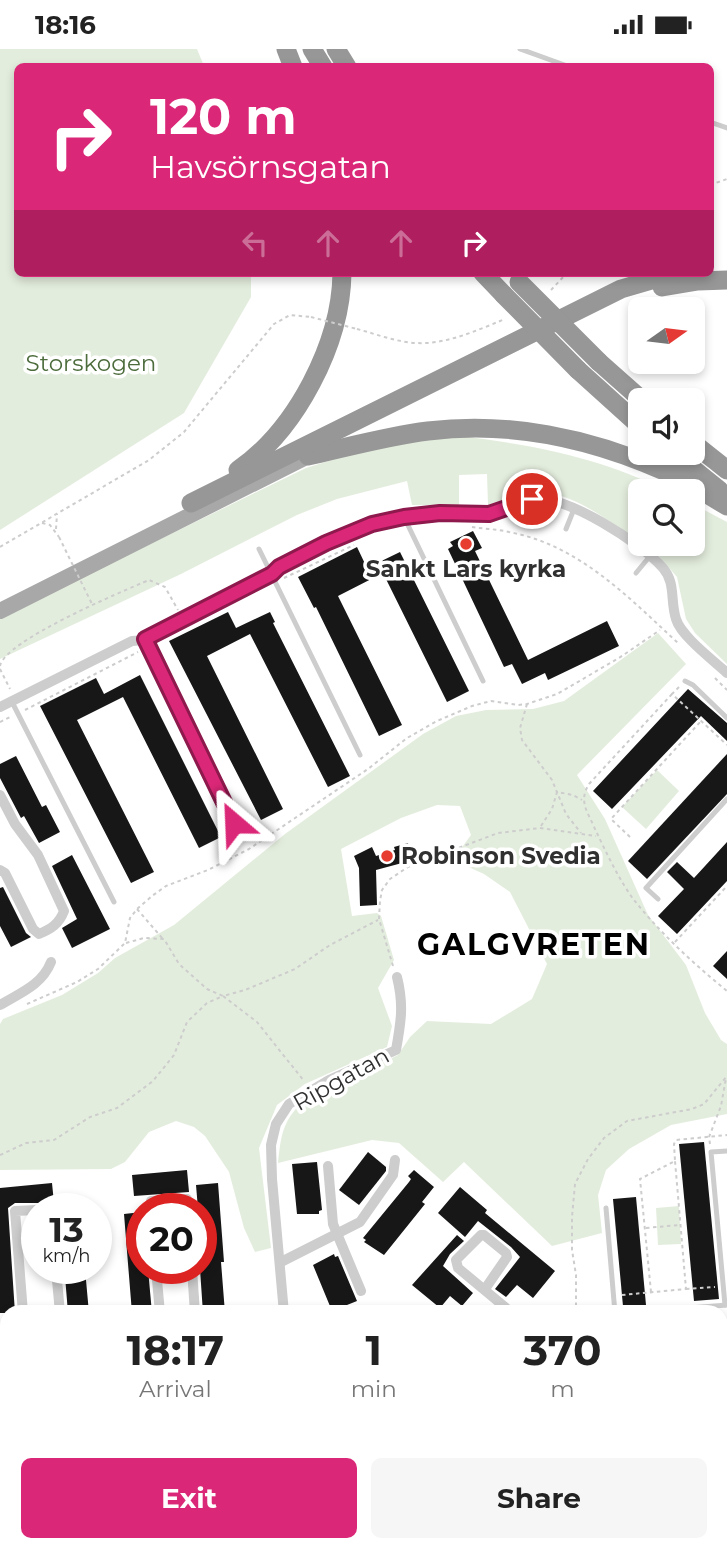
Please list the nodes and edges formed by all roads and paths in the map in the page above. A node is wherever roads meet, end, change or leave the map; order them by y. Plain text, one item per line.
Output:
1 (520, 49) edge
2 (559, 63) edge
3 (341, 277) edge
4 (487, 277) edge
5 (515, 277) edge
6 (563, 277) edge
7 (662, 277) edge
8 (727, 280) edge
9 (552, 289) dead end
10 (506, 319) dead end
11 (628, 388) edge
12 (628, 415) edge
13 (705, 449) edge
14 (705, 453) edge
15 (308, 457) junction
16 (727, 460) edge
17 (688, 465) edge
18 (727, 470) edge
19 (727, 496) edge
20 (191, 503) junction
21 (727, 506) edge
22 (574, 509) junction
23 (58, 513) junction
24 (404, 517) junction
25 (41, 523) junction
26 (472, 527) dead end
27 (566, 529) dead end
28 (56, 532) junction
29 (628, 540) edge
30 (360, 542) dead end
31 (0, 547) edge
32 (259, 549) dead end
33 (650, 556) joint
34 (636, 573) dead end
35 (274, 578) junction
36 (0, 600) edge
37 (92, 604) junction
38 (0, 611) edge
39 (183, 620) junction
40 (147, 643) junction
41 (0, 667) edge
42 (727, 673) edge
43 (483, 681) dead end
44 (685, 681) joint
45 (672, 694) junction
46 (13, 700) junction
47 (527, 704) junction
48 (0, 707) edge
49 (18, 713) junction
50 (727, 717) edge
51 (702, 720) junction
52 (0, 722) edge
53 (727, 744) edge
54 (360, 755) dead end
55 (557, 792) junction
56 (0, 795) edge
57 (727, 799) edge
58 (582, 800) junction
59 (234, 823) dead end
60 (540, 828) junction
61 (582, 834) junction
62 (598, 836) junction
63 (630, 837) dead end
64 (0, 870) edge
65 (727, 886) edge
66 (658, 899) dead end
67 (114, 902) dead end
68 (137, 909) junction
69 (379, 919) junction
70 (163, 939) junction
71 (125, 943) junction
72 (674, 943) junction
73 (51, 962) dead end
74 (397, 977) joint
75 (727, 991) edge
76 (223, 996) junction
77 (0, 1005) edge
78 (18, 1007) dead end
79 (726, 1077) edge
80 (311, 1091) junction
81 (727, 1135) edge
82 (709, 1137) junction
83 (727, 1151) edge
84 (0, 1155) edge
85 (395, 1160) dead end
86 (675, 1161) junction
87 (328, 1166) dead end
88 (606, 1207) dead end
89 (21, 1211) edge
90 (680, 1225) junction
91 (644, 1228) junction
92 (337, 1233) junction
93 (281, 1262) junction
94 (58, 1284) edge
95 (157, 1284) edge
96 (193, 1284) edge
97 (723, 1286) junction
98 (485, 1289) junction
99 (686, 1289) junction
100 (361, 1291) dead end
101 (651, 1292) junction
102 (614, 1296) junction
103 (22, 1305) edge
104 (59, 1305) edge
105 (159, 1305) edge
106 (194, 1305) edge
107 (284, 1305) edge
108 (503, 1305) edge
109 (576, 1305) edge
110 (615, 1305) edge
111 (726, 1305) edge

1 - 2 lane
3 - 20 highway
4 - 12 highway, bridge
5 - 11 highway, bridge
6 - 9 path
7 - 20 highway
8 - 15 highway
10 - 23 path, bridge
13 - 16 highway
14 - 18 highway
15 - 21 highway
15 - 38 main road
17 - 19 highway
20 - 36 main road
22 - 24 street
22 - 27 lane
22 - 29 street
23 - 25 path
23 - 28 path
24 - 35 street
24 - 43 lane
25 - 28 path
25 - 31 path
26 - 47 path
28 - 37 path, bridge
30 - 35 path
32 - 35 lane
33 - 34 lane
33 - 42 street
35 - 39 street
35 - 54 lane
37 - 39 path
37 - 41 path
39 - 40 street
40 - 46 street
40 - 49 path
40 - 59 lane
41 - 46 path
44 - 45 path
44 - 50 lane
45 - 51 path
45 - 58 path
46 - 48 street
46 - 49 lane
47 - 55 path
47 - 68 path
49 - 52 path
49 - 67 lane
51 - 53 path
51 - 63 path
55 - 58 path
55 - 60 path
55 - 61 path
56 - 64 street
57 - 66 lane
58 - 62 path
60 - 61 path
60 - 69 path
61 - 62 path
62 - 72 path
65 - 72 path
68 - 70 path
68 - 71 path
69 - 74 path
69 - 76 path
70 - 71 path
70 - 76 path
71 - 78 path
72 - 75 path
73 - 77 street
74 - 80 street, Ripgatan
76 - 80 path
76 - 84 path
79 - 82 path
79 - 109 path
80 - 93 street, Ripgatan
81 - 82 path
82 - 86 path
83 - 97 lane
85 - 92 street
86 - 90 path
86 - 91 path
87 - 92 street
88 - 102 lane
89 - 103 street
90 - 91 path
90 - 99 path
91 - 101 path
92 - 93 street
92 - 100 street
93 - 107 street, Ripgatan
94 - 104 street
95 - 105 street
96 - 106 street
97 - 99 path
97 - 111 lane
98 - 98 street
98 - 108 street
99 - 101 path
101 - 102 path
102 - 110 lane

